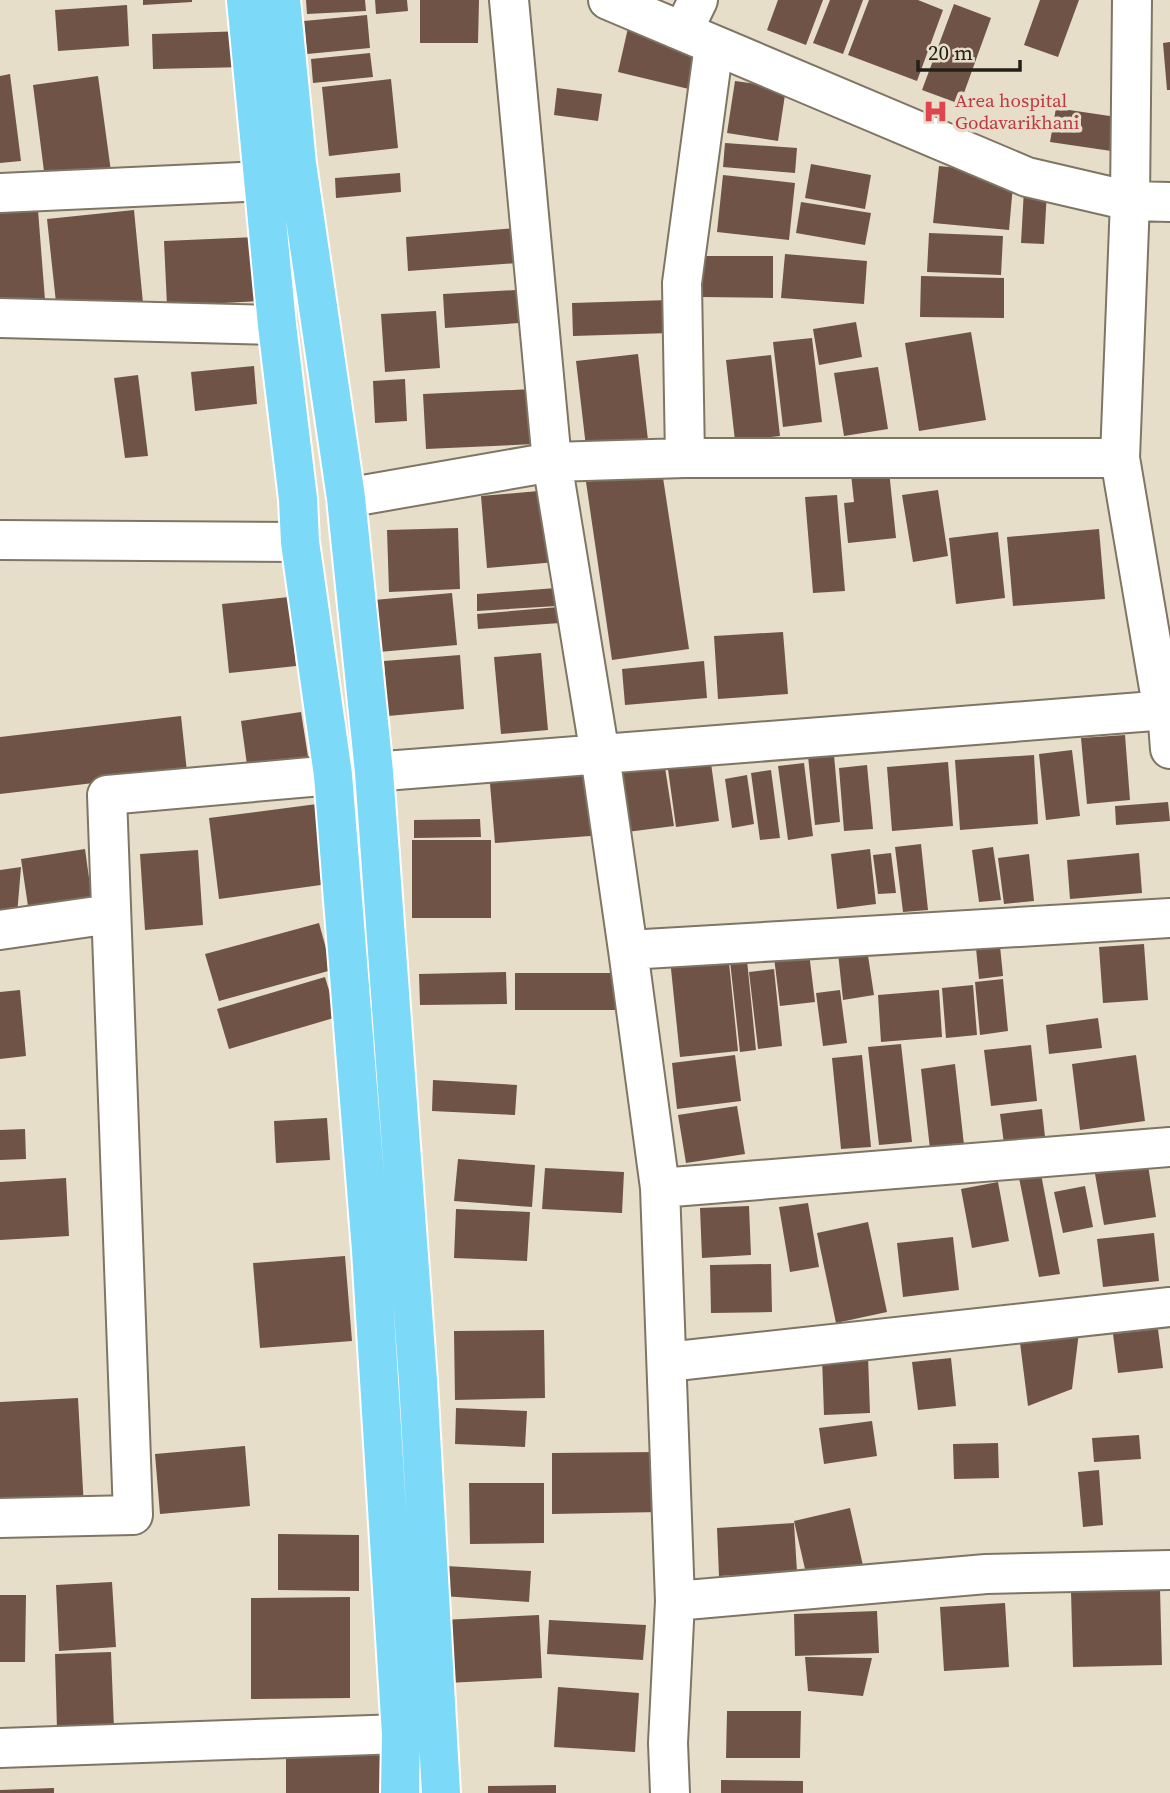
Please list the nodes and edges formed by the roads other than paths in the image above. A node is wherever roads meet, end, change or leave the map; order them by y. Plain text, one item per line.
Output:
1 (246, 0) edge
2 (281, 0) edge
3 (509, 0) edge
4 (608, 0) edge
5 (1132, 0) edge
6 (698, 26) edge
7 (264, 181) junction
8 (0, 193) edge
9 (1129, 201) junction
10 (1170, 202) edge
11 (0, 318) edge
12 (277, 325) junction
13 (685, 458) junction
14 (1120, 458) junction
15 (552, 462) junction
16 (346, 498) junction
17 (0, 540) edge
18 (300, 542) junction
19 (1166, 699) edge
20 (1170, 749) edge
21 (600, 755) junction
22 (374, 772) junction
23 (333, 775) junction
24 (111, 914) junction
25 (1170, 918) edge
26 (0, 930) edge
27 (628, 950) junction
28 (1170, 1147) edge
29 (660, 1188) junction
30 (1170, 1307) edge
31 (667, 1362) junction
32 (0, 1518) edge
33 (1170, 1570) edge
34 (675, 1601) junction
35 (401, 1734) junction
36 (0, 1748) edge
37 (400, 1793) edge
38 (441, 1793) edge
39 (670, 1793) edge

1 - 7 main road
2 - 16 main road
3 - 15 street
4 - 6 street
5 - 9 street
6 - 9 street
6 - 13 street
7 - 8 street
7 - 12 main road
9 - 10 street
9 - 14 street
11 - 12 street
12 - 18 main road
13 - 14 street
13 - 15 street
14 - 19 street
15 - 16 street
15 - 21 street
16 - 22 main road
17 - 18 street
18 - 23 main road
19 - 20 street
19 - 21 street
21 - 22 street
21 - 27 street
22 - 23 street
22 - 38 main road
23 - 24 street
23 - 35 main road
24 - 26 street
24 - 32 street
25 - 27 street
27 - 29 street
28 - 29 street
29 - 31 street
30 - 31 street
31 - 34 street
33 - 34 street
34 - 39 street
35 - 36 street
35 - 37 main road

